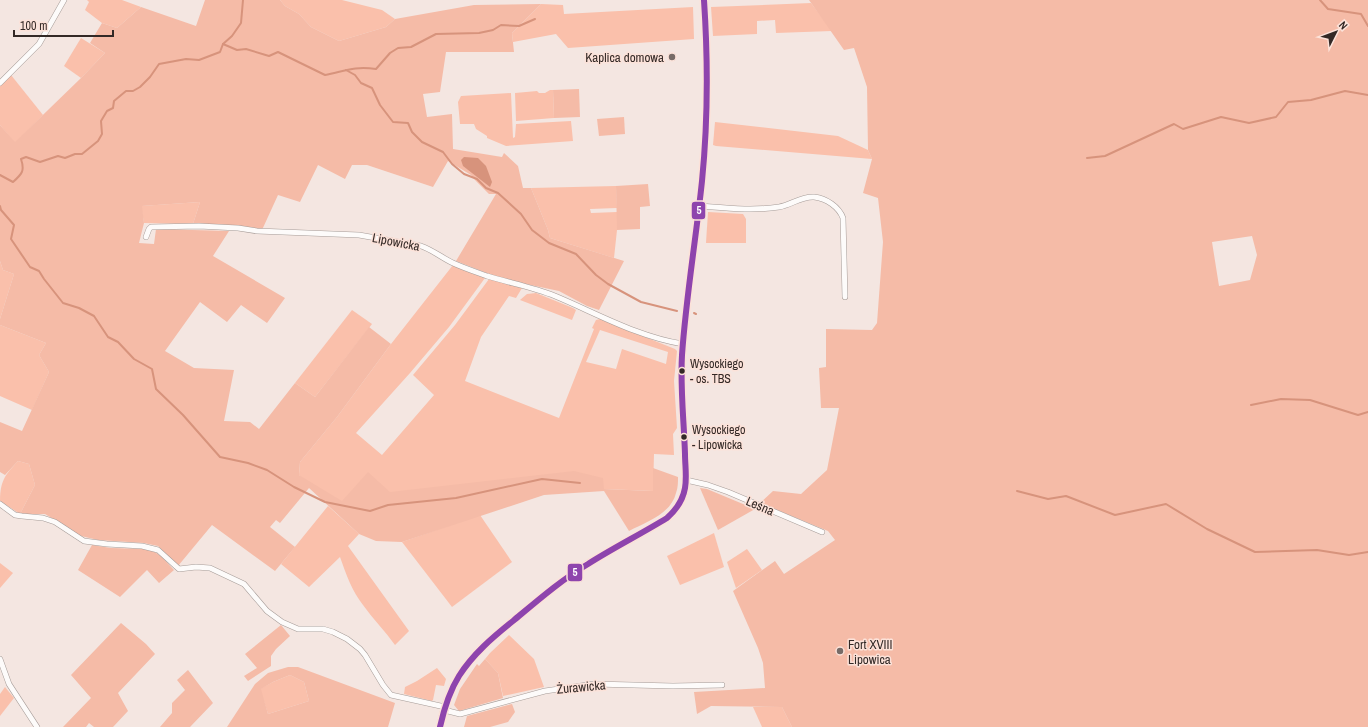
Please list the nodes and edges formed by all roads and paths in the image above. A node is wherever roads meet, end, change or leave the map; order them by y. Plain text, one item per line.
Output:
1 (64, 0) edge
2 (704, 0) edge
3 (0, 83) edge
4 (699, 206) junction
5 (146, 237) dead end
6 (845, 297) dead end
7 (683, 344) junction
8 (686, 480) junction
9 (0, 504) edge
10 (822, 532) dead end
11 (0, 659) edge
12 (722, 685) dead end
13 (444, 709) junction
14 (37, 727) edge
15 (440, 727) edge

1 - 3 street
2 - 4 street
4 - 6 street
4 - 7 street
5 - 7 street, Lipowicka
7 - 8 street
8 - 10 street, Leśna
8 - 13 street
9 - 13 street, Żurawicka
11 - 14 street
12 - 13 street, Żurawicka
13 - 15 street

